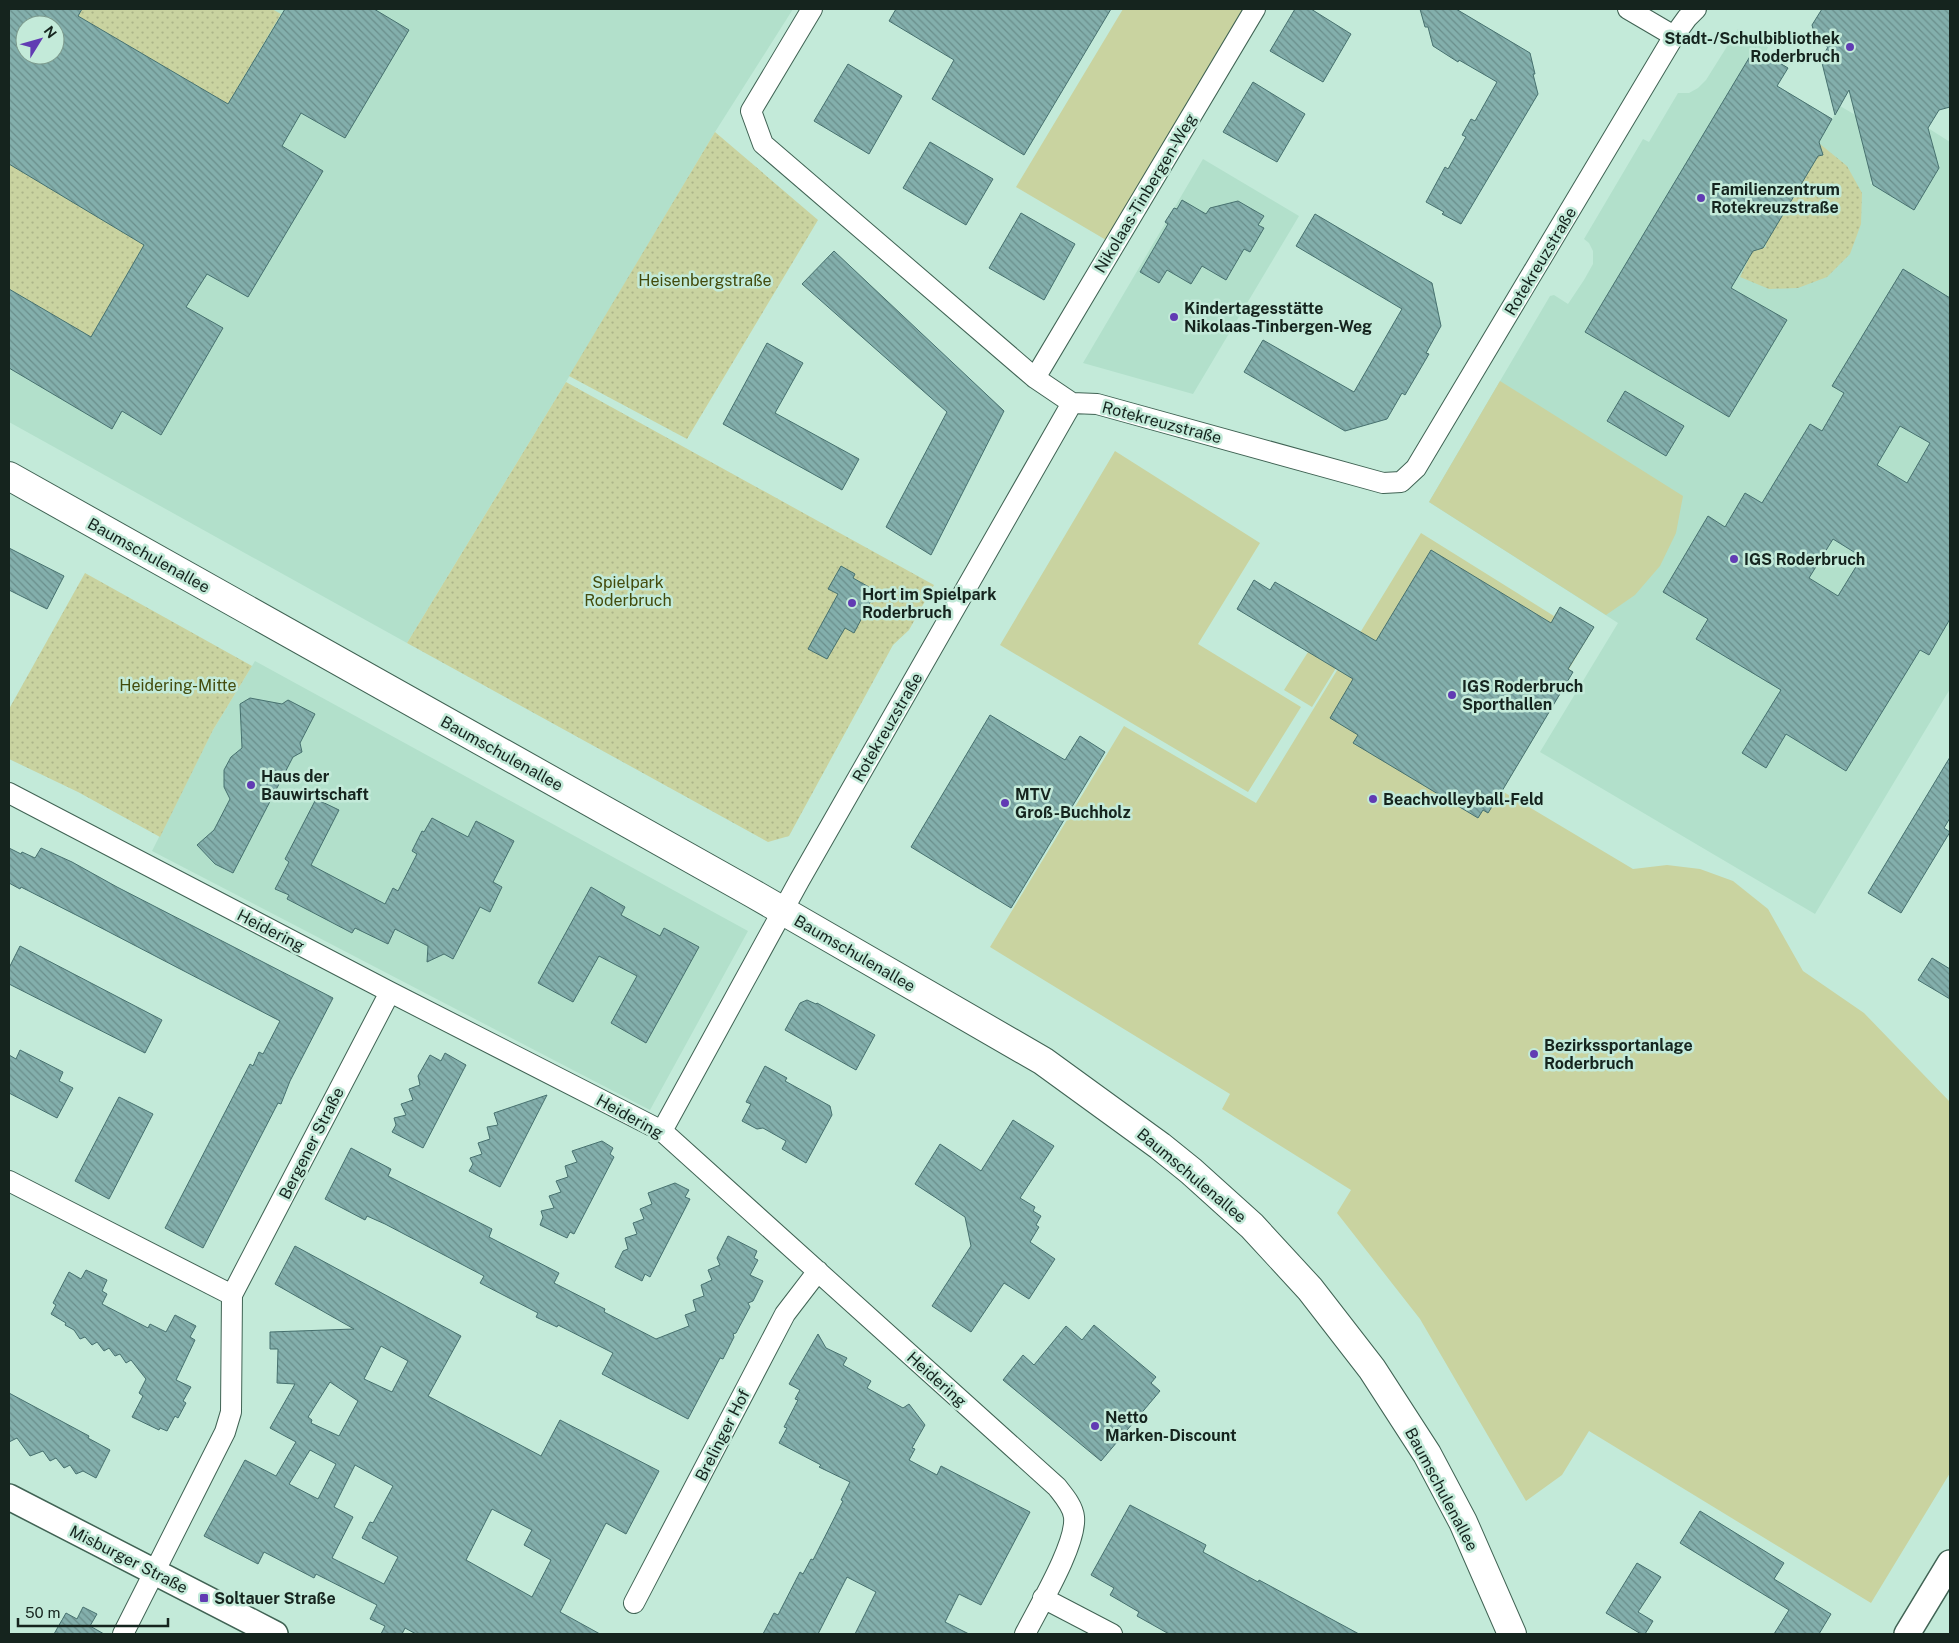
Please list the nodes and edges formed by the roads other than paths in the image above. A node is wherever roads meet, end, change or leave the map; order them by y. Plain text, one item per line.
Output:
1 (812, 9) edge
2 (1255, 9) edge
3 (1628, 9) edge
4 (1696, 9) edge
5 (1674, 36) junction
6 (1035, 378) junction
7 (1072, 403) junction
8 (9, 476) edge
9 (9, 793) edge
10 (783, 911) junction
11 (390, 992) junction
12 (662, 1131) junction
13 (9, 1181) edge
14 (818, 1271) junction
15 (232, 1295) junction
16 (9, 1497) edge
17 (1950, 1563) edge
18 (154, 1572) junction
19 (1043, 1598) junction
20 (634, 1603) dead end
21 (123, 1634) edge
22 (275, 1634) edge
23 (1025, 1634) edge
24 (1112, 1634) edge
25 (1512, 1634) edge
26 (1907, 1634) edge

1 - 6 street
2 - 6 street, Nikolaas-Tinbergen-Weg
3 - 5 street
4 - 5 street, Rotekreuzstraße
5 - 7 street, Rotekreuzstraße
6 - 7 street
7 - 10 street, Rotekreuzstraße
8 - 10 main road, Baumschulenallee
9 - 11 street, Heidering
10 - 12 street, Rotekreuzstraße
10 - 25 main road, Baumschulenallee
11 - 12 street, Heidering
11 - 15 street, Bergener Straße
12 - 14 street, Heidering
13 - 15 street
14 - 19 street, Heidering
14 - 20 street, Brelinger Hof
15 - 18 street, Bergener Straße
16 - 18 street, Misburger Straße
17 - 26 street
18 - 21 street
18 - 22 street, Misburger Straße
19 - 23 street, Heidering
19 - 24 street

